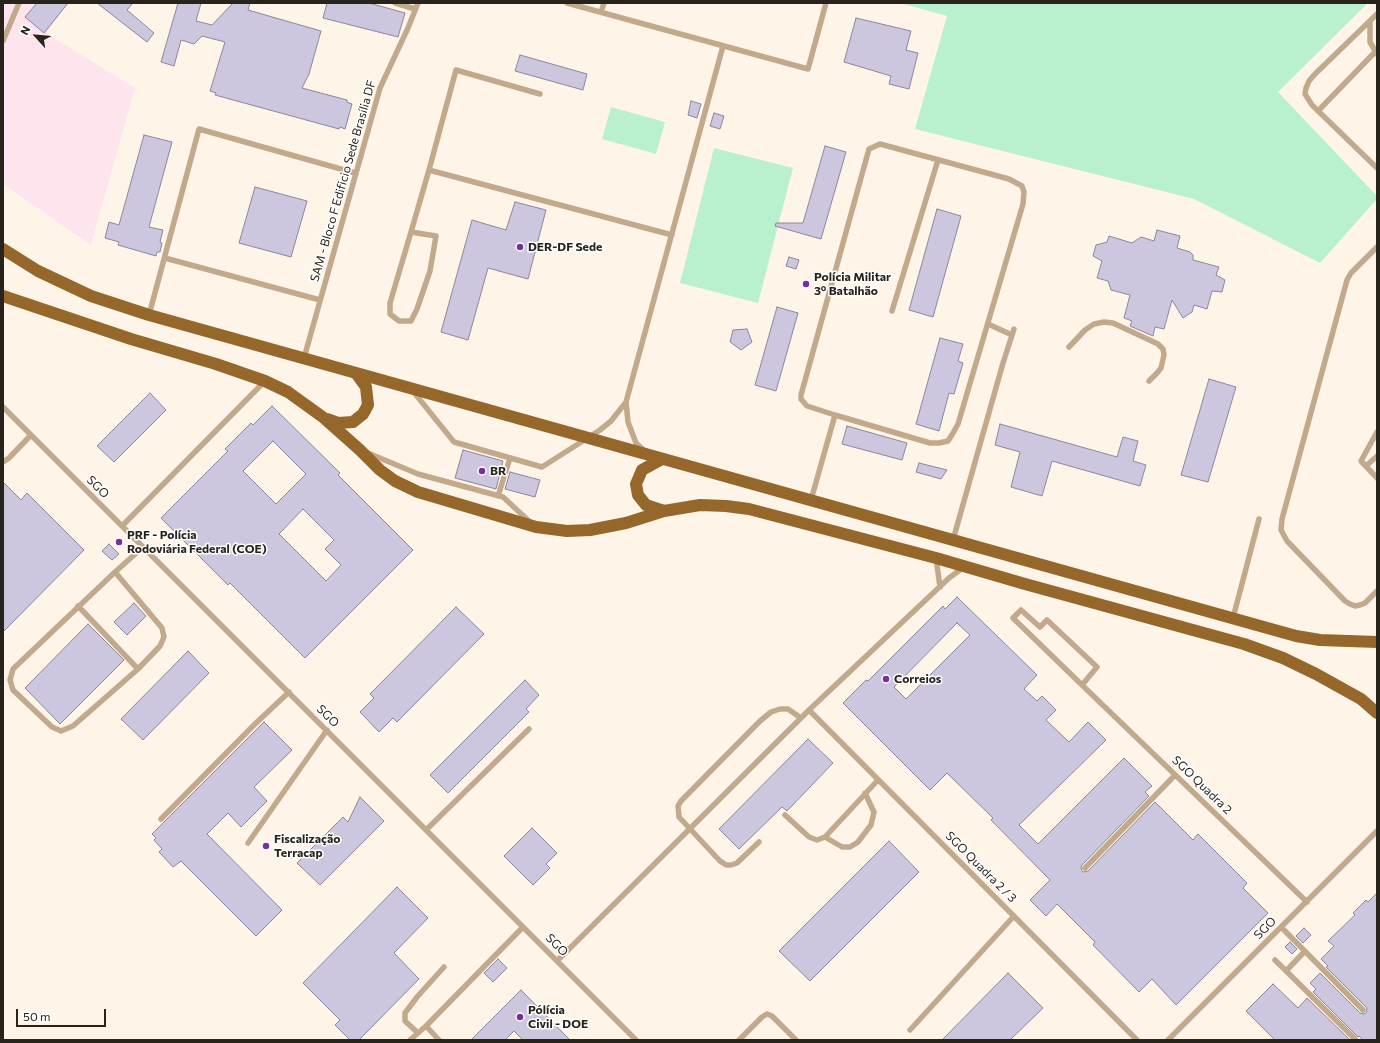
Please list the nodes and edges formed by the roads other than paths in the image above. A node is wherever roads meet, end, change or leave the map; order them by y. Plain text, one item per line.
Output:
1 (19, 3) edge
2 (395, 3) edge
3 (418, 3) edge
4 (567, 3) edge
5 (604, 3) edge
6 (826, 3) edge
7 (415, 9) junction
8 (601, 12) junction
9 (1377, 14) edge
10 (1370, 22) junction
11 (3, 41) edge
12 (723, 46) junction
13 (1376, 53) edge
14 (540, 94) dead end
15 (1318, 111) junction
16 (938, 160) junction
17 (1377, 168) edge
18 (429, 170) junction
19 (355, 173) junction
20 (411, 232) junction
21 (672, 235) junction
22 (1377, 247) edge
23 (3, 249) edge
24 (165, 258) junction
25 (3, 296) edge
26 (320, 300) junction
27 (892, 311) dead end
28 (149, 315) junction
29 (988, 324) junction
30 (1069, 347) dead end
31 (304, 358) junction
32 (356, 373) junction
33 (265, 381) junction
34 (1149, 381) dead end
35 (410, 388) junction
36 (626, 402) junction
37 (3, 407) edge
38 (835, 415) junction
39 (324, 418) junction
40 (1377, 432) edge
41 (31, 435) junction
42 (587, 438) junction
43 (360, 450) junction
44 (1377, 456) edge
45 (656, 457) junction
46 (510, 458) junction
47 (3, 462) edge
48 (1366, 466) junction
49 (1377, 478) edge
50 (498, 496) junction
51 (811, 500) junction
52 (664, 511) junction
53 (1259, 519) dead end
54 (122, 526) junction
55 (536, 527) junction
56 (953, 540) junction
57 (143, 547) junction
58 (936, 558) junction
59 (964, 567) junction
60 (114, 572) junction
61 (940, 587) junction
62 (1377, 591) edge
63 (78, 606) junction
64 (1234, 618) junction
65 (1377, 642) edge
66 (138, 669) junction
67 (1082, 685) junction
68 (289, 692) junction
69 (1361, 699) junction
70 (1377, 704) edge
71 (809, 710) junction
72 (1377, 713) edge
73 (801, 718) junction
74 (529, 729) dead end
75 (327, 730) junction
76 (1175, 775) junction
77 (878, 780) junction
78 (865, 794) junction
79 (785, 815) dead end
80 (161, 819) dead end
81 (690, 829) junction
82 (426, 830) junction
83 (1377, 831) edge
84 (825, 837) junction
85 (759, 842) dead end
86 (248, 843) dead end
87 (1085, 868) dead end
88 (1307, 902) junction
89 (1014, 916) junction
90 (523, 927) junction
91 (1281, 928) junction
92 (1304, 951) junction
93 (1275, 960) dead end
94 (557, 961) junction
95 (444, 967) dead end
96 (1286, 971) junction
97 (1363, 1010) dead end
98 (426, 1026) junction
99 (910, 1030) dead end
100 (418, 1033) junction
101 (1355, 1039) dead end
102 (410, 1040) edge
103 (439, 1040) edge
104 (636, 1040) edge
105 (739, 1040) edge
106 (796, 1040) edge
107 (1137, 1040) edge
108 (1168, 1040) edge

1 - 11 lane
2 - 7 lane
3 - 7 lane, SAM - Bloco F Edificio Sede Brasília DF
4 - 8 lane
5 - 8 lane
6 - 12 lane
7 - 19 lane, SAM - Bloco F Edificio Sede Brasília DF
8 - 12 lane
9 - 10 lane
10 - 13 lane
10 - 15 lane
12 - 21 lane
13 - 15 lane
14 - 18 lane
15 - 17 lane
16 - 27 lane
16 - 29 lane
16 - 38 lane
18 - 20 lane
18 - 21 lane
19 - 24 lane
19 - 26 lane, SAM - Bloco F Edificio Sede Brasília DF
20 - 20 lane
21 - 36 lane
22 - 62 lane
23 - 28 main road
24 - 26 lane
24 - 28 lane
25 - 33 main road
26 - 31 lane, SAM - Bloco F Edificio Sede Brasília DF
28 - 31 main road
29 - 38 lane
29 - 56 lane
30 - 34 lane
31 - 32 main road
32 - 35 main road
32 - 39 main road
33 - 39 main road
33 - 54 lane
35 - 42 main road
35 - 46 lane
36 - 42 lane
36 - 45 lane
37 - 41 lane, SGO
38 - 51 lane
39 - 43 main road
40 - 48 lane
41 - 47 lane
41 - 54 lane, SGO
42 - 45 main road
42 - 46 lane
43 - 50 lane
43 - 55 main road
44 - 48 lane
45 - 51 main road
45 - 52 main road
46 - 50 lane
48 - 49 lane
50 - 55 lane
51 - 56 main road
52 - 55 main road
52 - 58 main road
53 - 64 lane
54 - 57 lane, SGO
56 - 64 main road
57 - 60 lane
57 - 68 lane, SGO
58 - 59 main road
58 - 61 lane
59 - 61 lane
59 - 69 main road
60 - 63 lane
60 - 66 lane
61 - 71 lane
63 - 66 lane
63 - 66 lane
64 - 65 main road
67 - 67 lane, SGO Quadra 2
67 - 76 lane, SGO Quadra 2
68 - 75 lane, SGO
68 - 80 lane
69 - 70 main road
69 - 72 main road
71 - 73 lane
71 - 77 lane, SGO Quadra 2 / 3
73 - 81 lane
73 - 81 lane
74 - 82 lane
75 - 82 lane, SGO
75 - 86 lane
76 - 87 lane
76 - 88 lane, SGO Quadra 2
77 - 78 lane
77 - 89 lane, SGO Quadra 2 / 3
78 - 84 lane
78 - 84 lane
79 - 84 lane
81 - 85 lane
81 - 94 lane
82 - 90 lane, SGO
83 - 88 lane, SGO
88 - 91 lane, SGO
89 - 99 lane
89 - 107 lane, SGO Quadra 2 / 3
90 - 94 lane, SGO
90 - 98 lane
91 - 92 lane
91 - 108 lane, SGO
92 - 96 lane
92 - 97 lane
93 - 96 lane
94 - 104 lane, SGO
95 - 100 lane
96 - 101 lane
98 - 100 lane
98 - 103 lane
100 - 102 lane
105 - 106 lane

